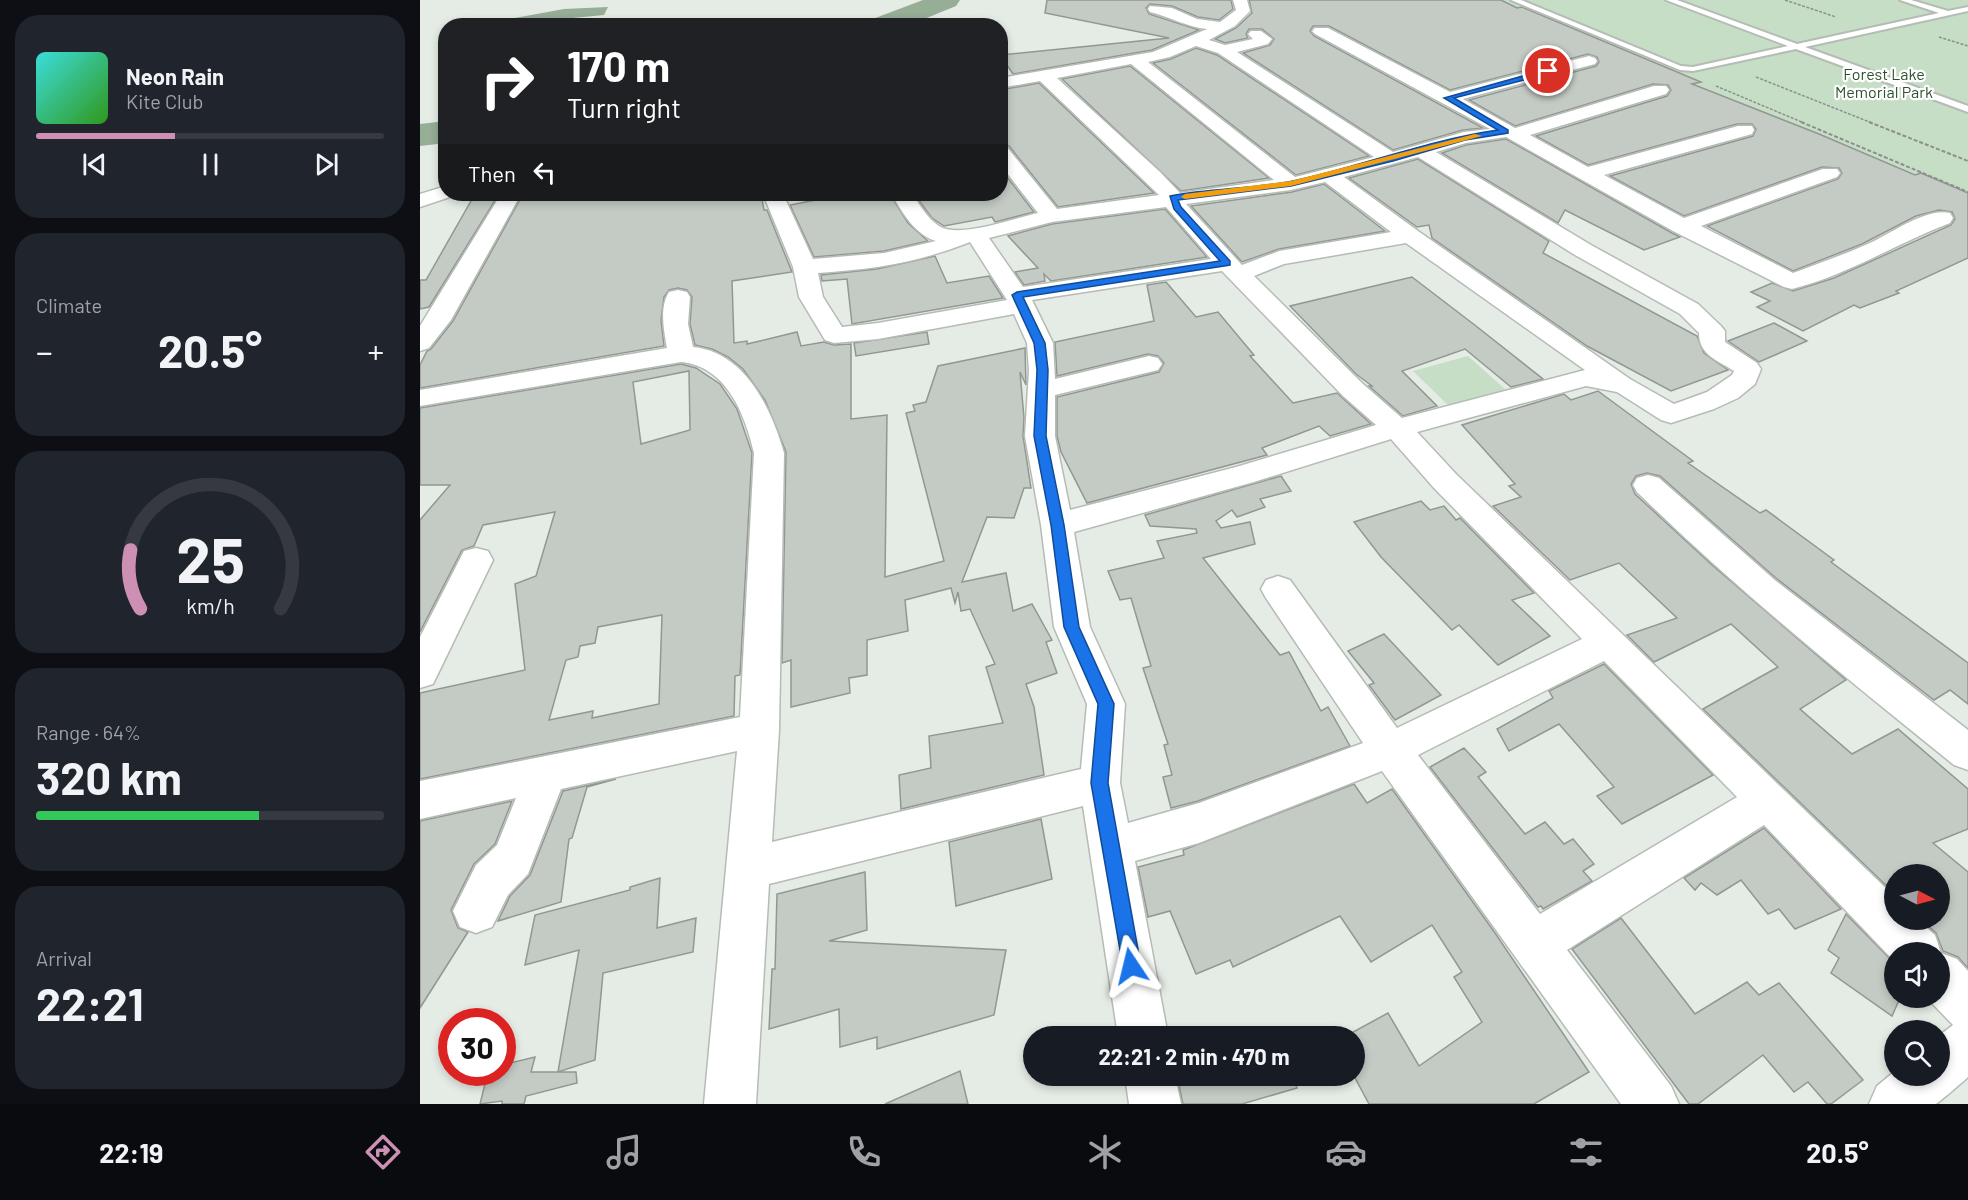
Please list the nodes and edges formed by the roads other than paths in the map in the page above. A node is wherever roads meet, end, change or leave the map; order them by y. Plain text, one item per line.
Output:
1 (1240, 0) edge
2 (1515, 0) edge
3 (1670, 0) edge
4 (1905, 0) edge
5 (1155, 9) dead end
6 (1968, 9) edge
7 (1947, 13) junction
8 (1222, 27) junction
9 (1320, 31) dead end
10 (1256, 34) dead end
11 (1195, 41) junction
12 (1142, 42) dead end
13 (1797, 47) junction
14 (1224, 50) junction
15 (1158, 56) junction
16 (1134, 58) junction
17 (1589, 61) dead end
18 (1044, 75) junction
19 (1008, 82) edge
20 (1660, 90) dead end
21 (1448, 98) junction
22 (1968, 109) edge
23 (1745, 130) dead end
24 (1514, 136) junction
25 (1420, 151) junction
26 (1390, 159) junction
27 (1008, 161) edge
28 (1830, 172) dead end
29 (1585, 174) junction
30 (1329, 175) junction
31 (1291, 184) junction
32 (438, 195) edge
33 (1173, 198) junction
34 (420, 201) edge
35 (507, 201) edge
36 (776, 201) edge
37 (907, 201) edge
38 (1052, 216) junction
39 (1942, 218) dead end
40 (1681, 226) junction
41 (1410, 236) junction
42 (969, 237) junction
43 (805, 267) junction
44 (1233, 268) junction
45 (678, 297) dead end
46 (1019, 300) junction
47 (420, 343) edge
48 (681, 354) junction
49 (1149, 364) dead end
50 (1626, 386) junction
51 (1040, 391) junction
52 (420, 398) edge
53 (1397, 428) junction
54 (1648, 485) dead end
55 (1057, 525) junction
56 (476, 560) dead end
57 (1278, 589) dead end
58 (1608, 643) junction
59 (420, 673) edge
60 (759, 730) junction
61 (1390, 750) junction
62 (1968, 753) edge
63 (546, 774) junction
64 (1100, 783) junction
65 (420, 800) edge
66 (1768, 800) junction
67 (1110, 848) junction
68 (747, 869) junction
69 (476, 911) dead end
70 (1908, 942) edge
71 (1535, 943) junction
72 (1950, 987) edge
73 (1968, 1007) edge
74 (1141, 1026) edge
75 (1968, 1044) edge
76 (1950, 1059) edge
77 (1152, 1086) edge
78 (730, 1104) edge
79 (1155, 1104) edge
80 (1653, 1104) edge

1 - 8 street
2 - 13 lane
3 - 13 lane
4 - 7 lane
5 - 8 street
6 - 7 lane
7 - 13 lane
8 - 11 street
9 - 21 street
10 - 14 street
11 - 14 street
11 - 15 street
12 - 15 street
13 - 22 lane
14 - 26 street
15 - 16 street
16 - 18 street
16 - 31 street
17 - 21 street
18 - 19 street
18 - 33 street
20 - 24 street
21 - 24 street
23 - 29 street
24 - 25 street
24 - 29 street
25 - 26 street
25 - 50 street
26 - 30 street
27 - 38 street
28 - 40 street
29 - 40 street
30 - 31 street
30 - 41 street
31 - 33 street
32 - 34 street
33 - 38 street
33 - 44 street
35 - 47 street
36 - 43 street
37 - 42 street
38 - 42 street
39 - 40 street
41 - 44 street
41 - 50 street
42 - 43 street
42 - 46 street
43 - 46 street
44 - 46 street
44 - 53 street
45 - 48 street
46 - 51 street
48 - 52 street
48 - 60 street
49 - 51 street
50 - 53 street
51 - 55 street
53 - 55 street
53 - 58 street
54 - 62 street
55 - 64 street
56 - 59 street
57 - 61 street
58 - 61 street
58 - 66 street
60 - 63 street
60 - 68 street
61 - 67 street
61 - 71 street
63 - 65 street
63 - 69 street
64 - 67 street
64 - 68 street
66 - 70 street
66 - 71 street
67 - 74 street
68 - 78 street
71 - 80 street
72 - 73 street
75 - 76 street
77 - 79 street

